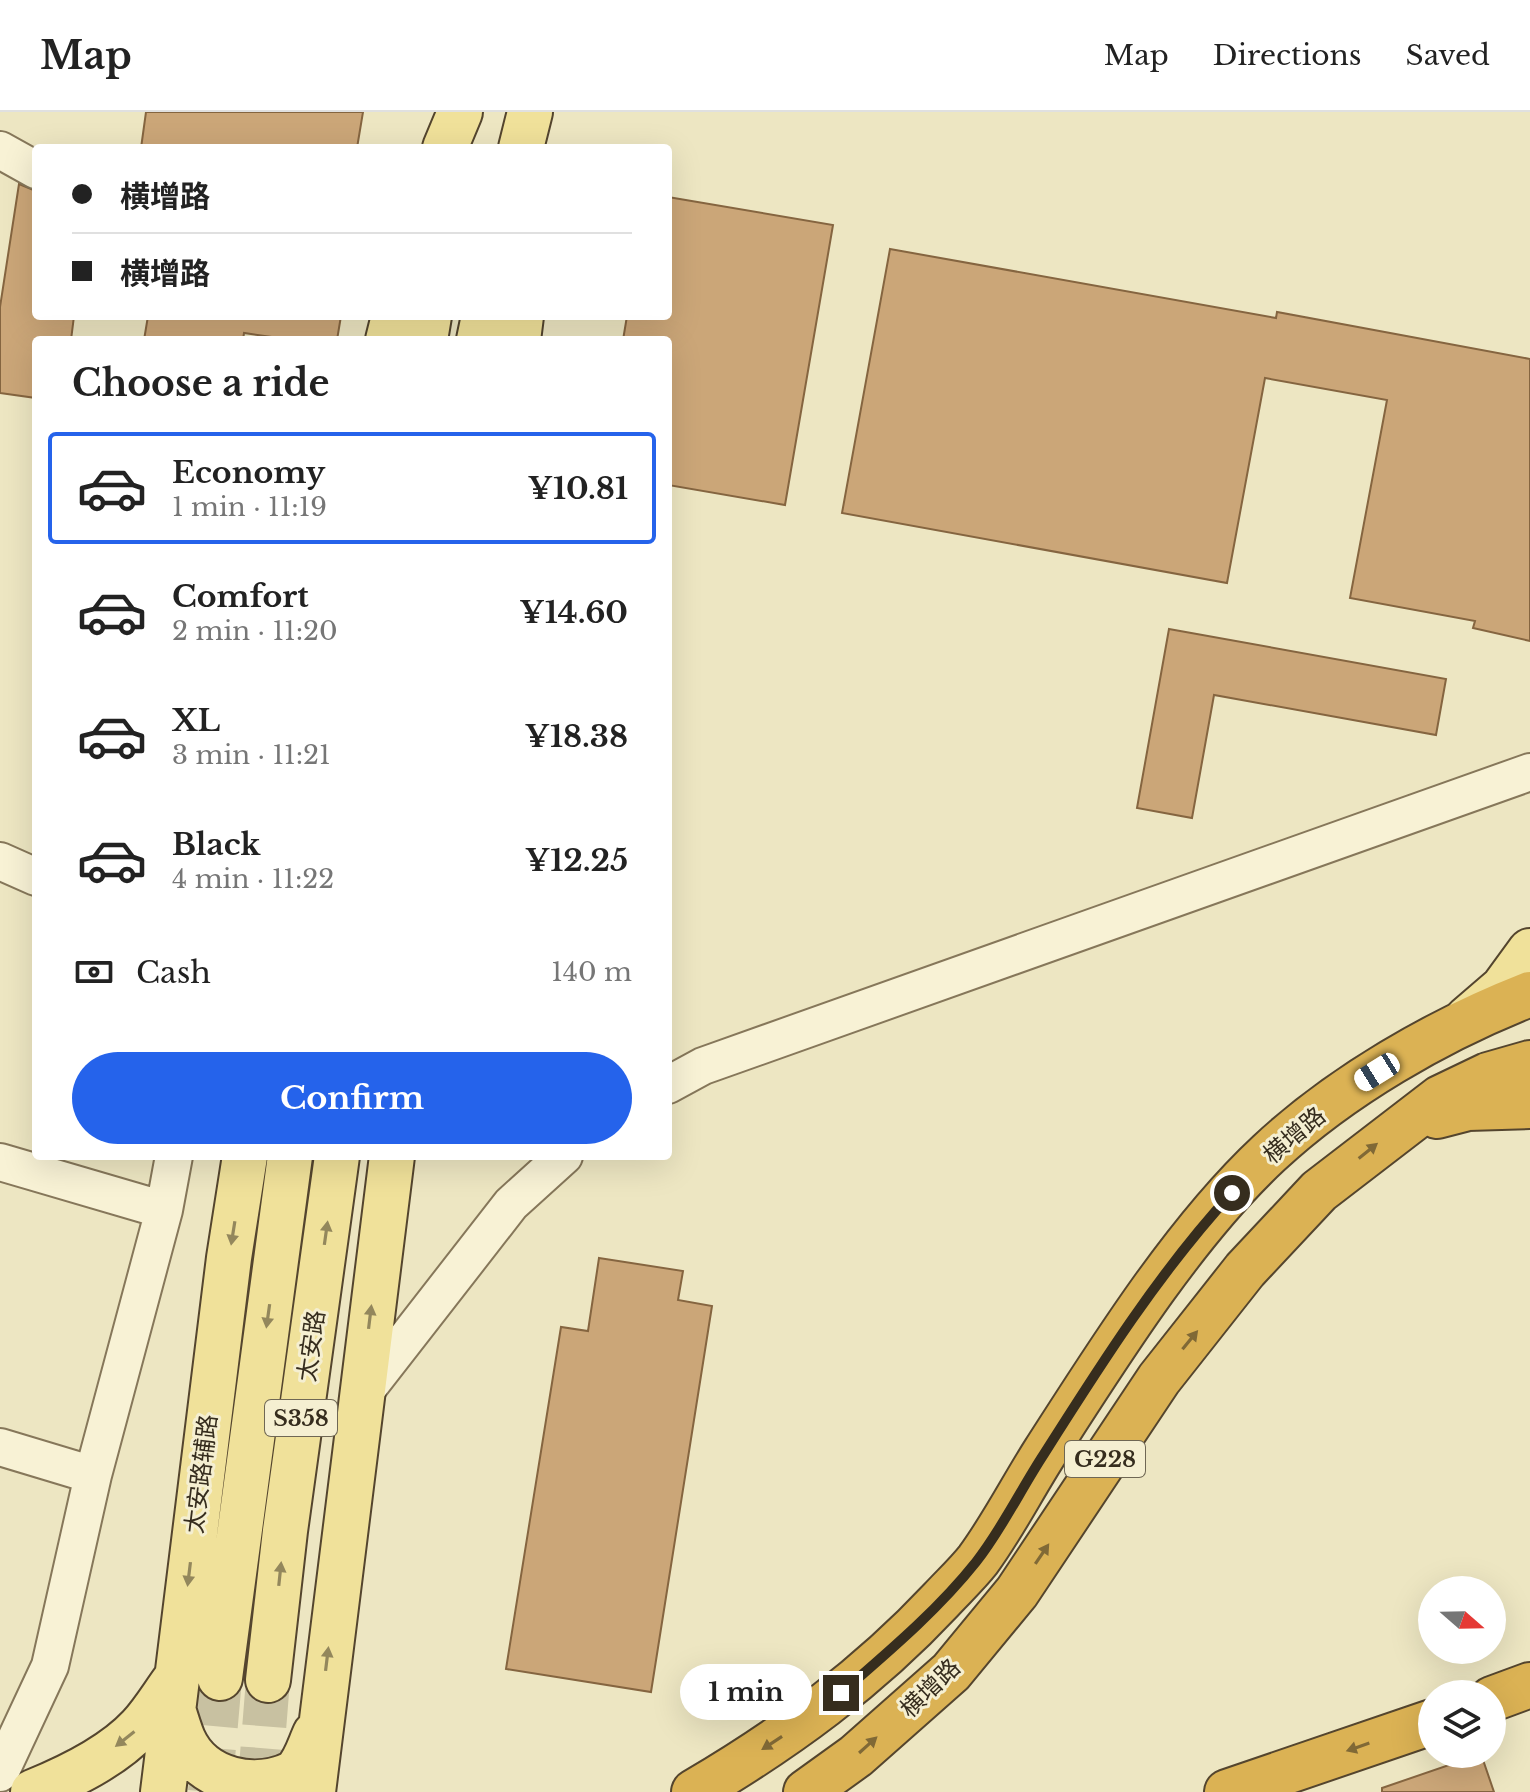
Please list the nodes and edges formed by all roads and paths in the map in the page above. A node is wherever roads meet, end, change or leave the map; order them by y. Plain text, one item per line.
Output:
1 (461, 112) edge
2 (530, 112) edge
3 (447, 144) edge
4 (457, 144) edge
5 (522, 144) edge
6 (529, 144) edge
7 (0, 150) edge
8 (32, 168) edge
9 (1530, 772) edge
10 (0, 861) edge
11 (32, 875) edge
12 (1530, 951) edge
13 (1530, 994) edge
14 (1464, 1022) junction
15 (1530, 1063) edge
16 (672, 1083) edge
17 (1530, 1106) edge
18 (1403, 1124) junction
19 (173, 1160) edge
20 (244, 1160) edge
21 (289, 1160) edge
22 (336, 1160) edge
23 (391, 1160) edge
24 (560, 1160) edge
25 (0, 1162) edge
26 (164, 1210) junction
27 (360, 1398) junction
28 (0, 1447) edge
29 (93, 1475) junction
30 (220, 1678) tunnel mouth
31 (268, 1680) tunnel mouth
32 (1530, 1685) edge
33 (174, 1693) junction
34 (1506, 1694) edge
35 (318, 1726) junction
36 (1418, 1727) edge
37 (0, 1773) edge
38 (33, 1792) edge
39 (163, 1792) edge
40 (313, 1792) edge
41 (338, 1792) edge
42 (694, 1792) edge
43 (806, 1792) edge
44 (1227, 1792) edge

1 - 3 main road
1 - 4 main road
2 - 5 main road
2 - 6 main road
7 - 8 street
9 - 16 street
10 - 11 street
12 - 14 main road
13 - 14 highway, 横增路 / G228
14 -> 42 highway, 横增路 / G228
15 - 18 highway, 横增路 / G228
17 - 18 highway
43 -> 18 highway, 横增路 / G228
19 - 26 street
20 -> 33 main road, 太安路辅路
21 -> 30 main road, 太安路 / S358
31 -> 22 main road, 太安路 / S358
27 -> 23 main road
24 - 27 street
25 - 26 street
26 - 29 street
35 -> 27 main road
28 - 29 street
29 - 37 street
32 - 34 highway
33 - 35 main road
33 -> 38 main road
33 - 39 main road, 太安路辅路
35 - 40 main road
35 - 41 main road
36 -> 44 highway

